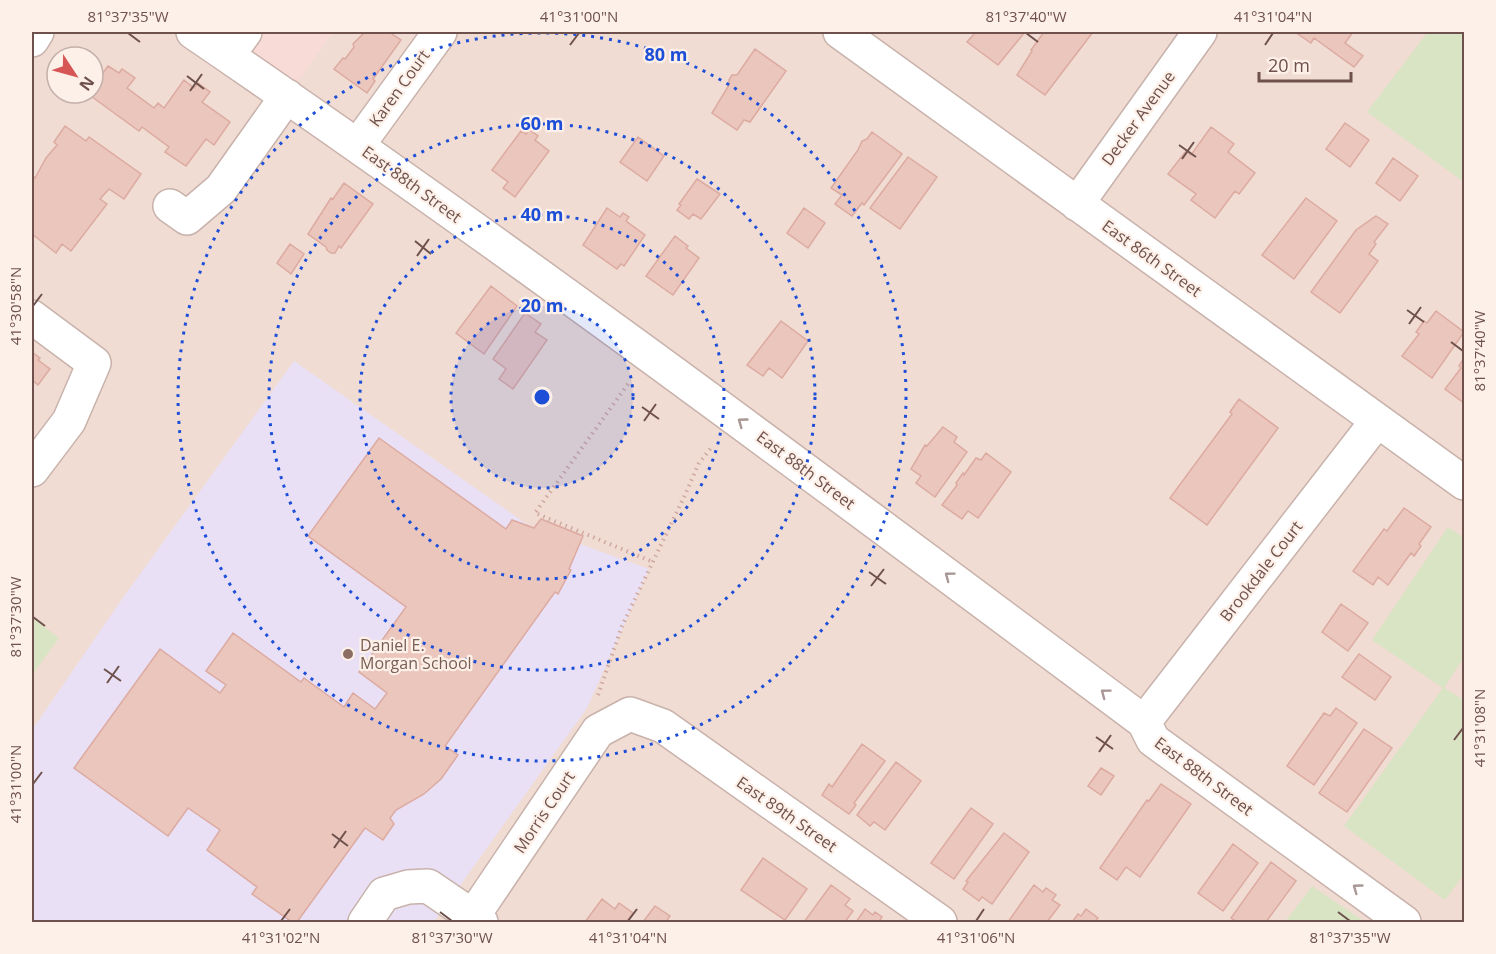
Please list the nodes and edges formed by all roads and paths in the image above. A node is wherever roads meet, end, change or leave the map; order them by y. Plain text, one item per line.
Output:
1 (37, 32) edge
2 (194, 32) edge
3 (440, 32) edge
4 (840, 32) edge
5 (1200, 32) edge
6 (32, 40) edge
7 (237, 44) edge
8 (287, 96) junction
9 (358, 145) junction
10 (1077, 204) junction
11 (170, 206) dead end
12 (32, 317) edge
13 (628, 384) dead end
14 (1377, 421) junction
15 (711, 448) dead end
16 (32, 470) edge
17 (1464, 483) edge
18 (653, 562) junction
19 (597, 699) dead end
20 (630, 714) joint
21 (1144, 722) junction
22 (474, 921) edge
23 (365, 922) edge
24 (940, 922) edge
25 (1404, 922) edge

1 - 6 street
2 - 7 street, East 88th Street
3 - 9 street, Karen Court
4 - 10 street, East 86th Street
5 - 10 street, Decker Avenue
7 - 8 street, East 88th Street
8 - 9 street, East 88th Street
8 - 11 street
21 -> 9 street, East 88th Street
10 - 14 street, East 86th Street
12 - 16 street
13 - 18 path
14 - 17 street, East 86th Street
14 - 21 street, Brookdale Court
15 - 18 path
18 - 19 path
20 - 22 street, Morris Court
20 - 24 street, East 89th Street
25 -> 21 street, East 88th Street
22 - 23 street

